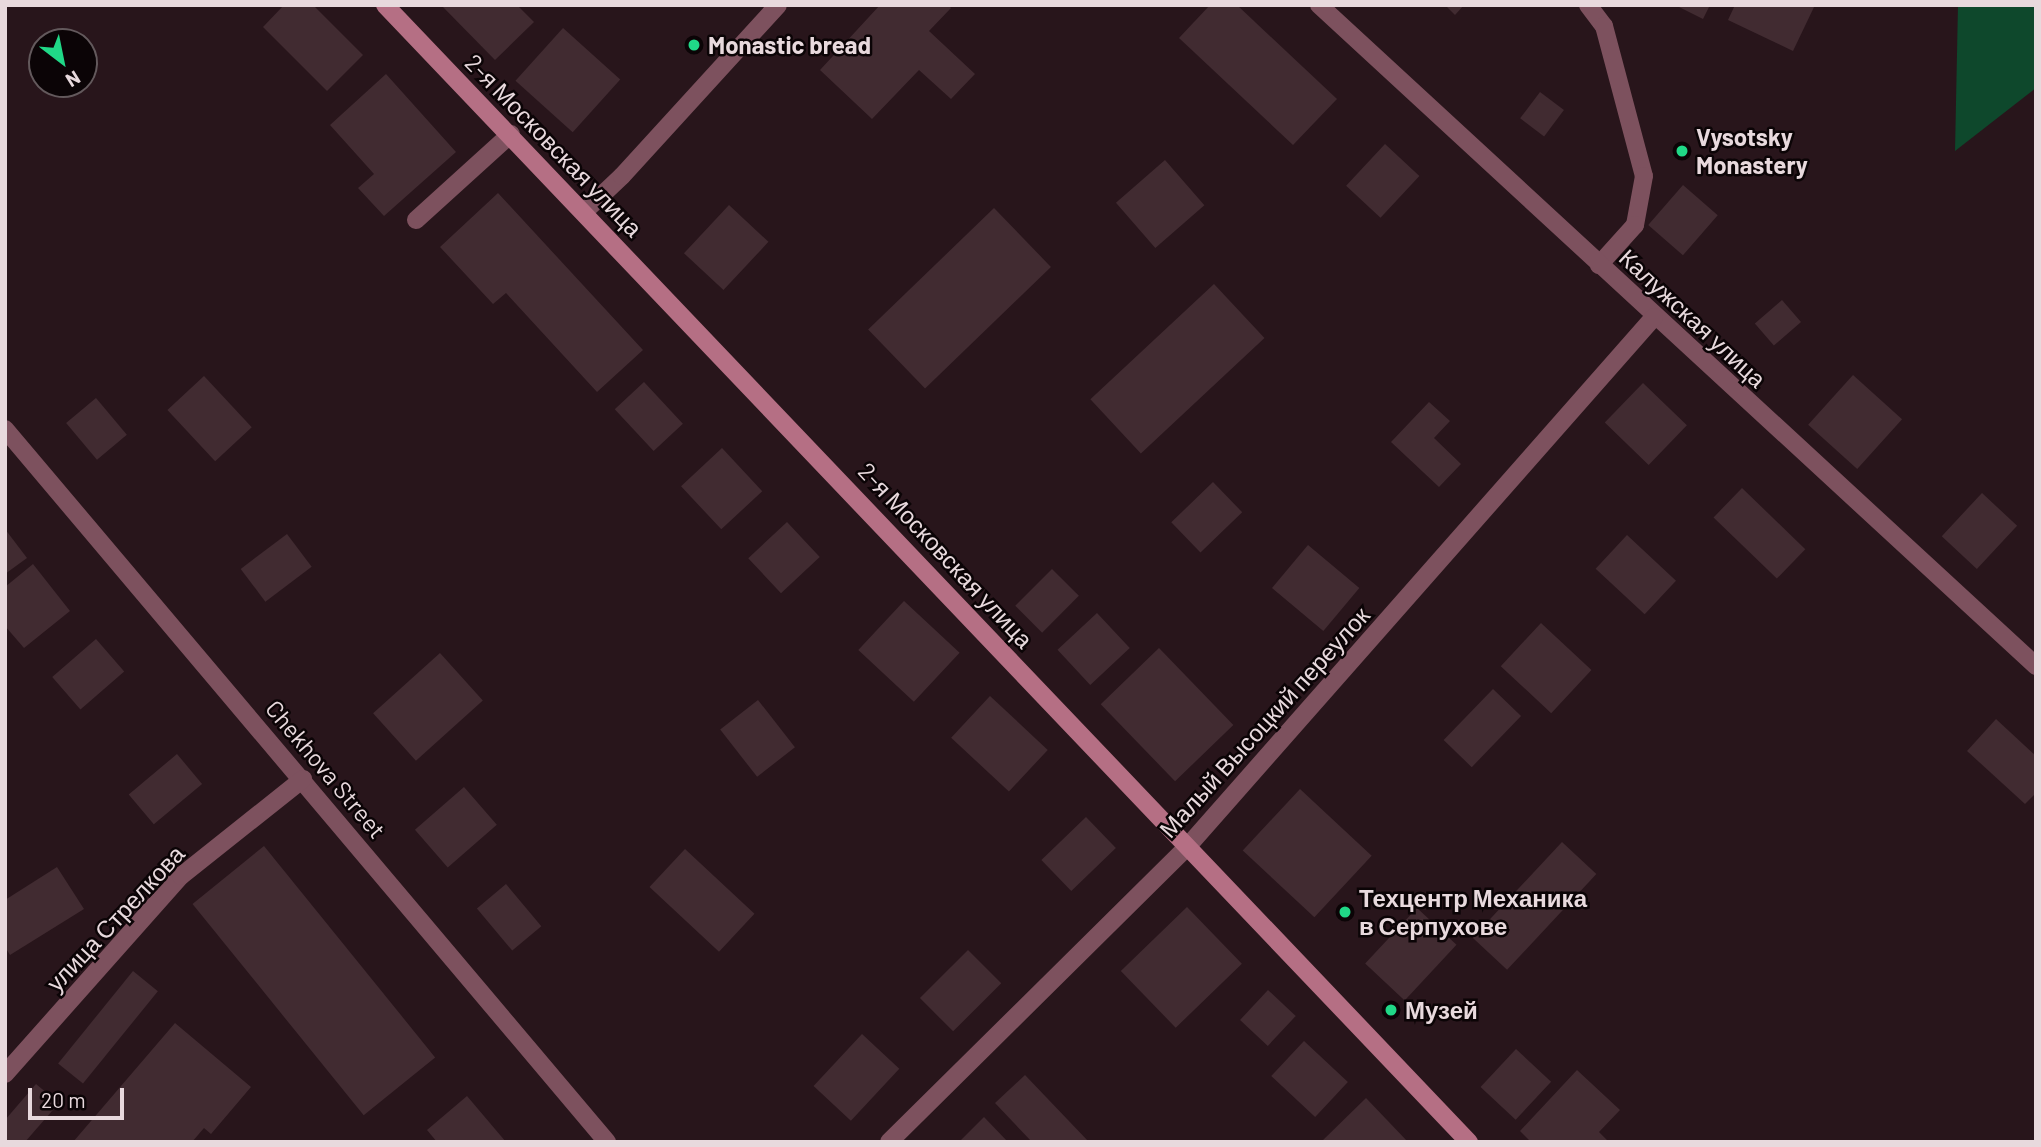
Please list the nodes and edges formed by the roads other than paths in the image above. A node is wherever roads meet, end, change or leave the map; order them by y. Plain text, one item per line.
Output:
1 (385, 5) edge
2 (778, 5) edge
3 (1319, 5) edge
4 (1588, 5) edge
5 (510, 134) junction
6 (584, 212) junction
7 (416, 220) dead end
8 (1600, 265) junction
9 (1654, 317) junction
10 (5, 429) edge
11 (2036, 666) edge
12 (303, 779) junction
13 (1188, 846) junction
14 (5, 1074) edge
15 (607, 1142) edge
16 (889, 1142) edge
17 (1469, 1142) edge

1 - 5 street, 2-я Московская улица
2 - 6 street
3 - 8 street, Калужская улица
4 - 8 street
5 - 6 street, 2-я Московская улица
5 - 7 street
6 - 13 street, 2-я Московская улица
8 - 9 street, Калужская улица
9 - 11 street, Калужская улица
9 - 13 street, Малый Высоцкий переулок
10 - 12 street, Chekhova Street
12 - 14 street, улица Стрелкова
12 - 15 street, Chekhova Street
13 - 16 street, Малый Высоцкий переулок
13 - 17 street, 2-я Московская улица

